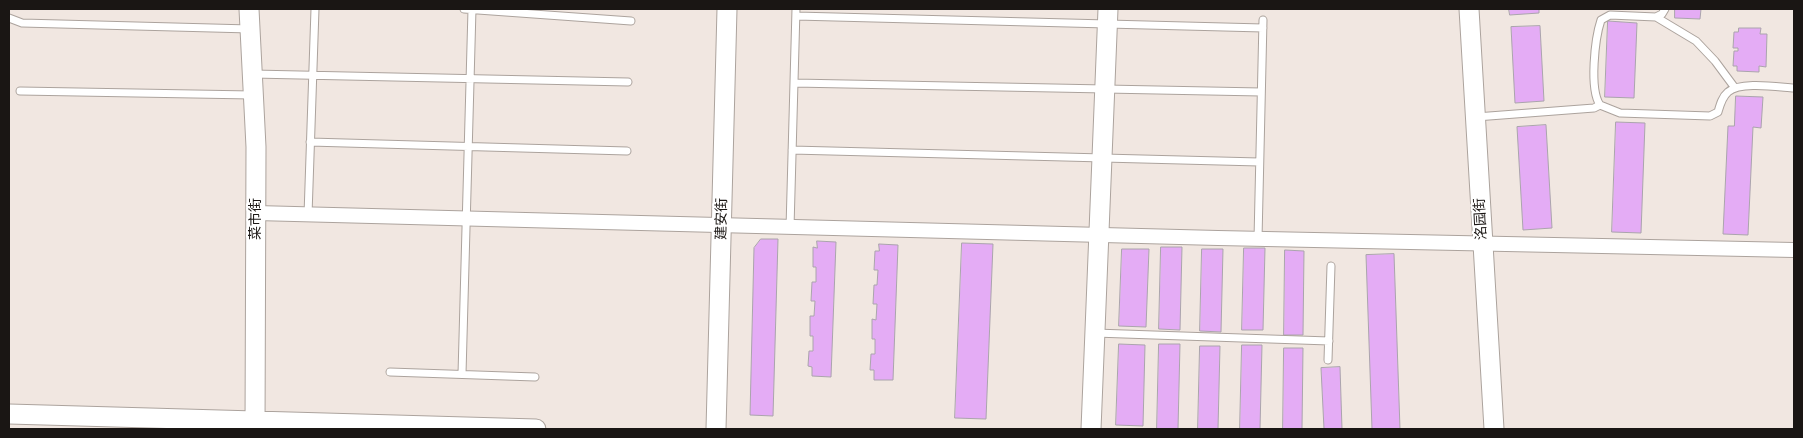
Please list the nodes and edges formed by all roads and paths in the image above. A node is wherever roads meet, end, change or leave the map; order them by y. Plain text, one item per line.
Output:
1 (249, 9) edge
2 (315, 9) edge
3 (464, 9) edge
4 (472, 9) edge
5 (727, 9) edge
6 (1469, 9) edge
7 (1665, 9) edge
8 (796, 12) edge
9 (1108, 16) edge
10 (1656, 16) junction
11 (9, 18) edge
12 (1263, 20) dead end
13 (630, 21) dead end
14 (250, 28) junction
15 (1263, 28) junction
16 (252, 74) junction
17 (313, 75) junction
18 (470, 78) junction
19 (628, 82) dead end
20 (794, 83) junction
21 (1735, 88) junction
22 (1794, 88) edge
23 (1105, 90) junction
24 (20, 91) dead end
25 (1261, 92) junction
26 (254, 95) junction
27 (1600, 105) junction
28 (1475, 117) junction
29 (310, 142) junction
30 (468, 146) junction
31 (792, 150) junction
32 (627, 151) dead end
33 (1102, 158) junction
34 (1259, 162) junction
35 (256, 213) junction
36 (308, 215) junction
37 (466, 219) junction
38 (721, 226) junction
39 (790, 228) junction
40 (1099, 235) junction
41 (1258, 239) junction
42 (1482, 244) junction
43 (1794, 250) edge
44 (1331, 266) dead end
45 (1095, 333) junction
46 (1329, 341) junction
47 (1328, 360) dead end
48 (390, 372) dead end
49 (462, 374) junction
50 (535, 377) dead end
51 (9, 414) edge
52 (255, 425) edge
53 (536, 429) edge
54 (716, 429) edge
55 (1091, 429) edge
56 (1494, 429) edge

1 - 14 street, 菜市街
2 - 17 lane
3 - 4 lane
4 - 13 lane
4 - 18 lane
5 - 38 street, 建安街
6 - 28 street, 洺园街
7 - 10 lane
8 - 9 lane
8 - 20 lane
9 - 15 lane
9 - 23 street
10 - 21 lane
10 - 27 lane
11 - 14 lane
12 - 15 lane
14 - 16 street, 菜市街
15 - 25 lane
16 - 17 lane
16 - 26 street, 菜市街
17 - 18 lane
17 - 29 lane
18 - 19 lane
18 - 30 lane
20 - 23 lane
20 - 31 lane
21 - 22 lane
21 - 27 lane
23 - 25 lane
23 - 33 street
24 - 26 lane
25 - 34 lane
26 - 35 street, 菜市街
27 - 28 lane
28 - 42 street, 洺园街
29 - 30 lane
29 - 36 lane
30 - 32 lane
30 - 37 lane
31 - 33 lane
31 - 39 lane
33 - 34 lane
33 - 40 street
34 - 41 lane
35 - 36 street
35 - 52 street, 菜市街
36 - 37 street
37 - 38 street
37 - 49 lane
38 - 39 street
38 - 54 street, 建安街
39 - 40 street
40 - 41 street
40 - 45 street
41 - 42 street
42 - 43 street
42 - 56 street, 洺园街
44 - 46 lane
45 - 46 lane
45 - 55 street
46 - 47 lane
48 - 49 lane
49 - 50 lane
51 - 52 street
52 - 53 street

